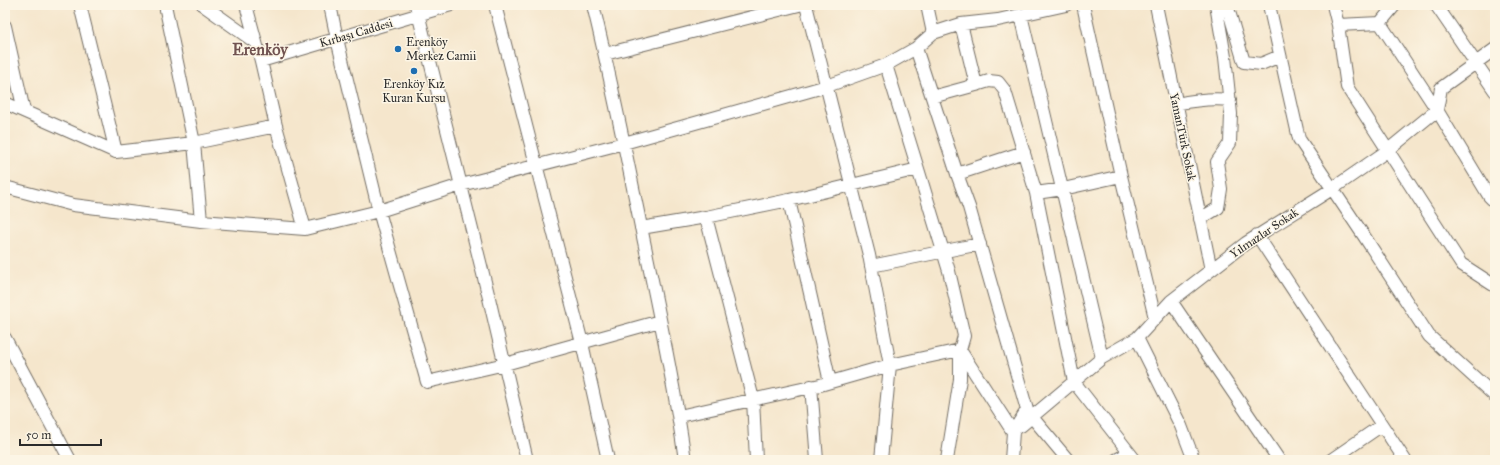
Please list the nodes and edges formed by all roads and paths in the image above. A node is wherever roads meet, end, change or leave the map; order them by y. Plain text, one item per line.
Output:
1 (80, 5) edge
2 (165, 5) edge
3 (203, 5) edge
4 (246, 5) edge
5 (330, 5) edge
6 (451, 5) edge
7 (495, 5) edge
8 (593, 5) edge
9 (799, 5) edge
10 (806, 5) edge
11 (927, 5) edge
12 (1066, 5) edge
13 (1082, 5) edge
14 (1156, 5) edge
15 (1216, 5) edge
16 (1228, 5) edge
17 (1269, 5) edge
18 (1333, 5) edge
19 (1395, 5) edge
20 (1436, 5) edge
21 (417, 10) edge
22 (1021, 15) junction
23 (1380, 23) junction
24 (961, 24) junction
25 (1338, 25) junction
26 (5, 26) edge
27 (933, 33) junction
28 (337, 39) junction
29 (255, 42) junction
30 (916, 48) junction
31 (1495, 49) edge
32 (605, 54) junction
33 (1280, 56) junction
34 (261, 61) junction
35 (1477, 62) junction
36 (886, 65) junction
37 (976, 85) junction
38 (827, 86) junction
39 (1495, 91) edge
40 (932, 97) junction
41 (1230, 100) junction
42 (5, 103) edge
43 (1176, 104) junction
44 (1437, 110) junction
45 (24, 111) junction
46 (276, 126) junction
47 (194, 143) junction
48 (624, 143) junction
49 (1387, 150) junction
50 (116, 152) junction
51 (1024, 152) junction
52 (536, 166) junction
53 (918, 169) junction
54 (957, 174) junction
55 (1121, 176) junction
56 (461, 185) junction
57 (852, 185) junction
58 (5, 187) edge
59 (1063, 189) junction
60 (1332, 189) junction
61 (1036, 193) junction
62 (789, 200) junction
63 (1495, 202) edge
64 (379, 211) junction
65 (706, 217) junction
66 (1200, 219) junction
67 (201, 221) junction
68 (641, 228) junction
69 (304, 229) junction
70 (1257, 235) junction
71 (980, 244) junction
72 (943, 252) junction
73 (871, 266) junction
74 (1211, 270) junction
75 (1495, 286) edge
76 (1171, 301) junction
77 (1155, 318) junction
78 (660, 321) junction
79 (5, 338) edge
80 (1137, 338) junction
81 (582, 343) junction
82 (960, 350) junction
83 (1102, 358) junction
84 (504, 364) junction
85 (890, 365) junction
86 (830, 382) junction
87 (1074, 382) junction
88 (811, 386) junction
89 (1495, 396) edge
90 (753, 399) junction
91 (679, 416) junction
92 (1032, 417) junction
93 (1382, 425) junction
94 (1013, 432) junction
95 (1132, 456) edge
96 (70, 460) edge
97 (527, 460) edge
98 (608, 460) edge
99 (685, 460) edge
100 (756, 460) edge
101 (817, 460) edge
102 (881, 460) edge
103 (947, 460) edge
104 (1011, 460) edge
105 (1068, 460) edge
106 (1116, 460) edge
107 (1194, 460) edge
108 (1279, 460) edge
109 (1331, 460) edge
110 (1405, 460) edge

1 - 50 street
2 - 47 street
3 - 29 street
4 - 29 street
5 - 28 street
6 - 21 street, Kırbaşı Caddesi
7 - 52 street
8 - 32 street
9 - 32 street
10 - 38 street
11 - 27 street
12 - 22 street
13 - 55 street
14 - 43 street, YamanTürk Sokak
15 - 41 street
16 - 33 street
17 - 33 street
18 - 25 street
19 - 23 street
20 - 35 street
21 - 28 street, Kırbaşı Caddesi
21 - 56 street
22 - 24 street
22 - 59 street
23 - 25 street
23 - 44 street
24 - 27 street
24 - 37 street
25 - 49 street
26 - 45 street
27 - 30 street
28 - 34 street, Kırbaşı Caddesi
28 - 64 street
29 - 34 street
30 - 36 street
30 - 40 street
31 - 35 street
32 - 48 street
33 - 60 street
34 - 46 street
35 - 39 street
35 - 44 street
36 - 38 street
36 - 53 street
37 - 40 street
37 - 51 street
38 - 48 street
38 - 57 street
40 - 54 street
41 - 43 street
41 - 66 street
42 - 45 street
43 - 66 street, YamanTürk Sokak
44 - 49 street, Yılmazlar Sokak
44 - 63 street
45 - 50 street
46 - 47 street
46 - 69 street
47 - 50 street
47 - 67 street
48 - 52 street
48 - 68 street
49 - 60 street, Yılmazlar Sokak
49 - 75 street
51 - 54 street
51 - 61 street
52 - 56 street
52 - 81 street
53 - 57 street
53 - 72 street
54 - 71 street
55 - 59 street
55 - 77 street
56 - 64 street
56 - 84 street
57 - 62 street
57 - 73 street
58 - 67 street
59 - 61 street
59 - 83 street
60 - 70 street, Yılmazlar Sokak
60 - 89 street
61 - 87 street
62 - 65 street
62 - 86 street
64 - 69 street
64 - 84 street
65 - 68 street
65 - 90 street
66 - 74 street, YamanTürk Sokak
67 - 69 street
68 - 78 street
70 - 74 street, Yılmazlar Sokak
70 - 93 street
71 - 72 street
71 - 94 street
72 - 73 street
72 - 82 street
73 - 85 street
74 - 76 street, Yılmazlar Sokak
76 - 77 street, Yılmazlar Sokak
76 - 108 street
77 - 80 street, Yılmazlar Sokak
78 - 81 street
78 - 91 street
79 - 96 street
80 - 83 street, Yılmazlar Sokak
80 - 107 street
81 - 84 street
81 - 98 street
82 - 85 street
82 - 94 street
82 - 103 street
83 - 87 street, Yılmazlar Sokak
84 - 97 street
85 - 86 street
85 - 102 street
86 - 88 street
87 - 92 street, Yılmazlar Sokak
87 - 95 street
88 - 90 street
88 - 101 street
90 - 91 street
90 - 100 street
91 - 99 street
92 - 94 street, Yılmazlar Sokak
92 - 105 street
93 - 109 street
93 - 110 street
94 - 104 street
95 - 106 street

